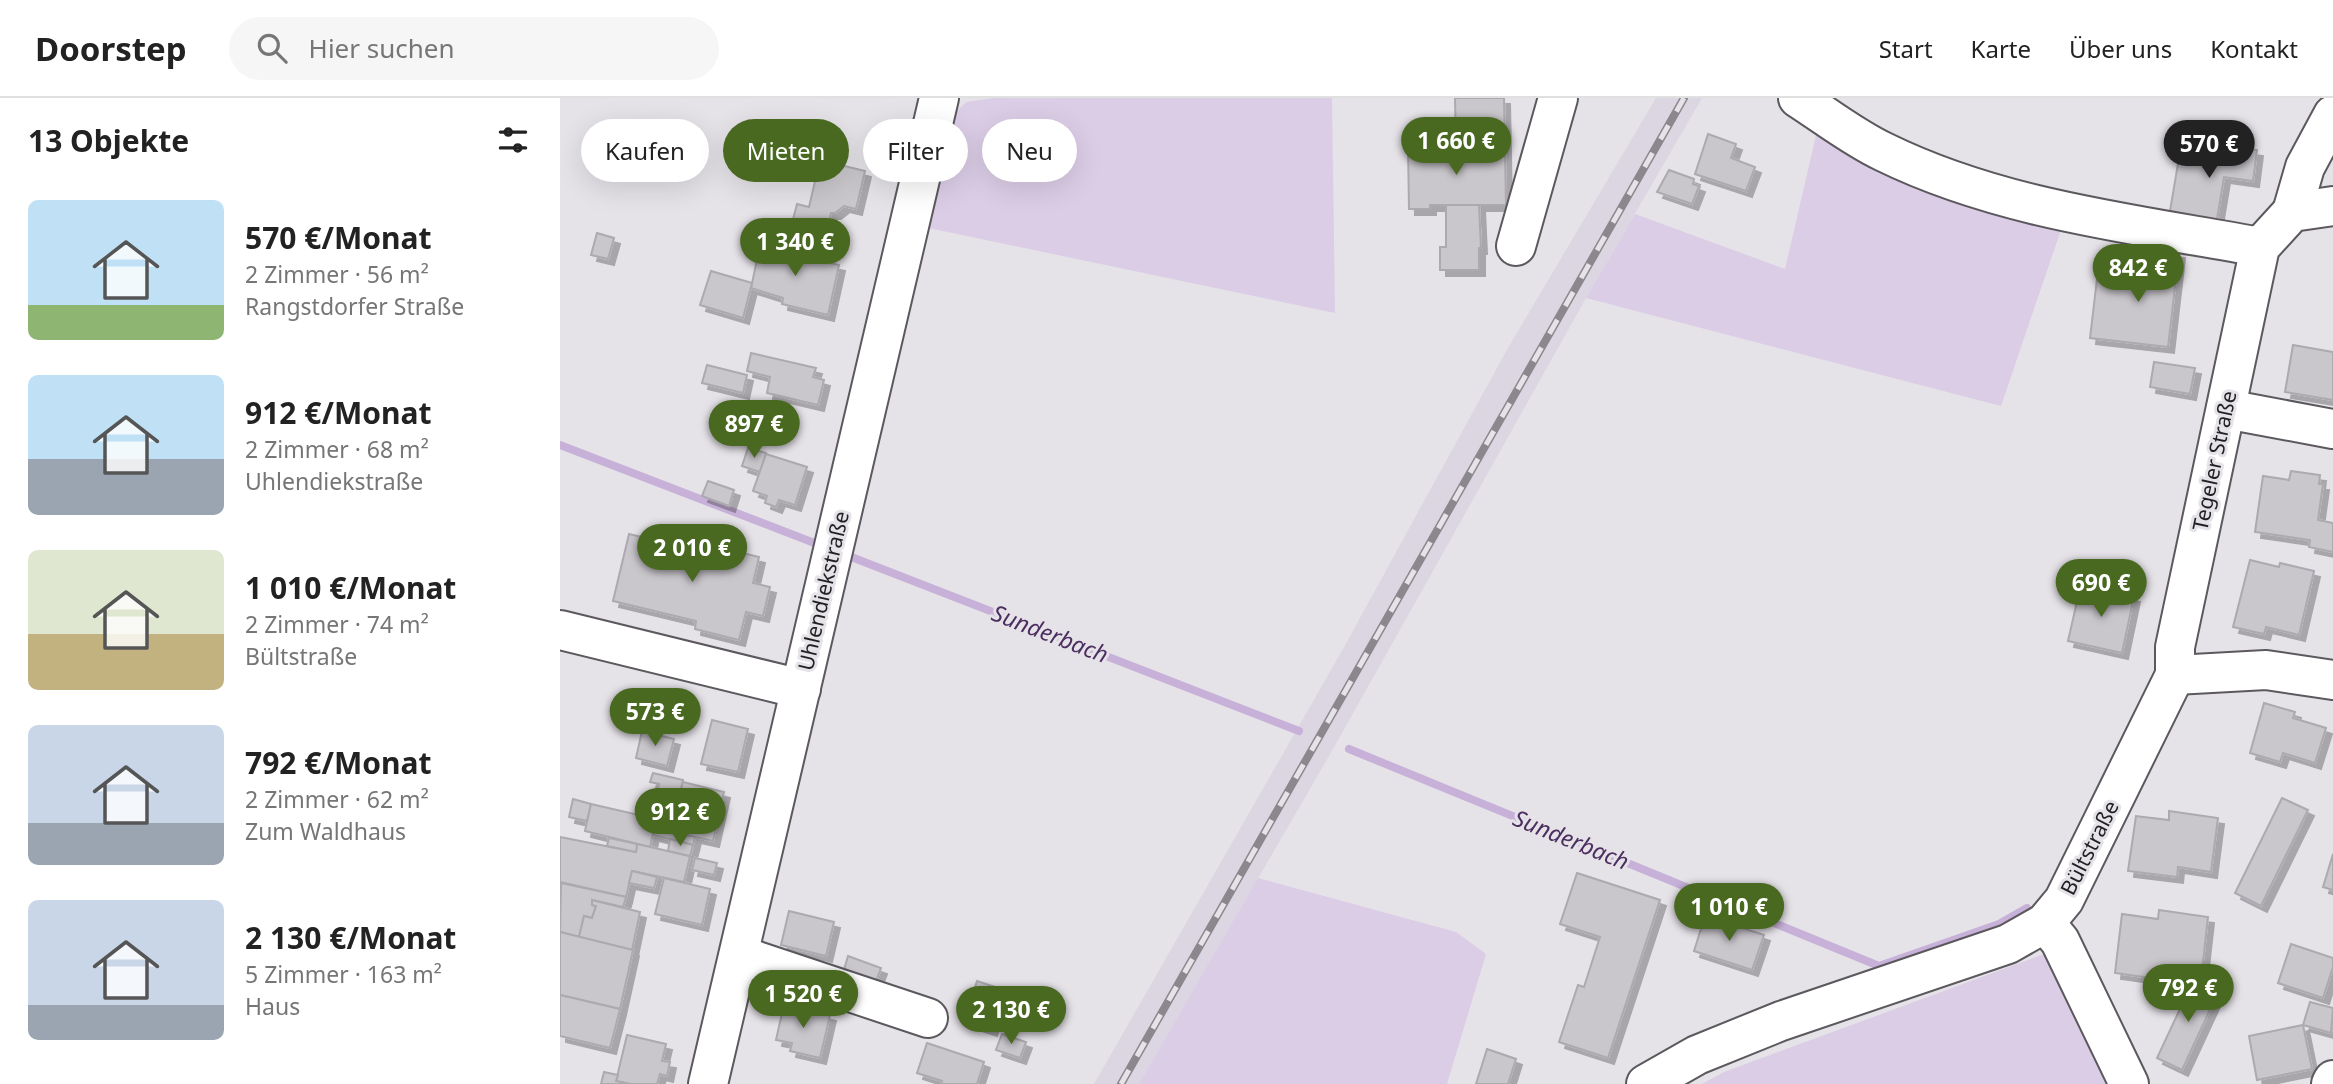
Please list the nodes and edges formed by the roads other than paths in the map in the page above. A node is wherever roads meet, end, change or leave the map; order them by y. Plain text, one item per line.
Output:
1 (939, 98) edge
2 (1558, 98) edge
3 (1798, 98) edge
4 (2333, 115) edge
5 (2333, 206) edge
6 (2292, 212) junction
7 (1516, 246) dead end
8 (2260, 247) junction
9 (2226, 409) junction
10 (2333, 429) edge
11 (560, 630) edge
12 (2175, 675) junction
13 (2333, 680) edge
14 (801, 689) junction
15 (2045, 923) junction
16 (739, 955) junction
17 (928, 1018) dead end
18 (708, 1084) edge
19 (1646, 1084) edge
20 (2129, 1084) edge

1 - 14 street, Uhlendiekstraße
2 - 7 street
3 - 8 street
4 - 6 street
5 - 6 street
6 - 8 street
8 - 9 street, Tegeler Straße
9 - 10 street
9 - 12 street, Tegeler Straße
11 - 14 street
12 - 13 street
12 - 15 street, Bültstraße
14 - 16 street, Uhlendiekstraße
15 - 19 street, Bültstraße
15 - 20 street
16 - 17 street
16 - 18 street, Uhlendiekstraße

